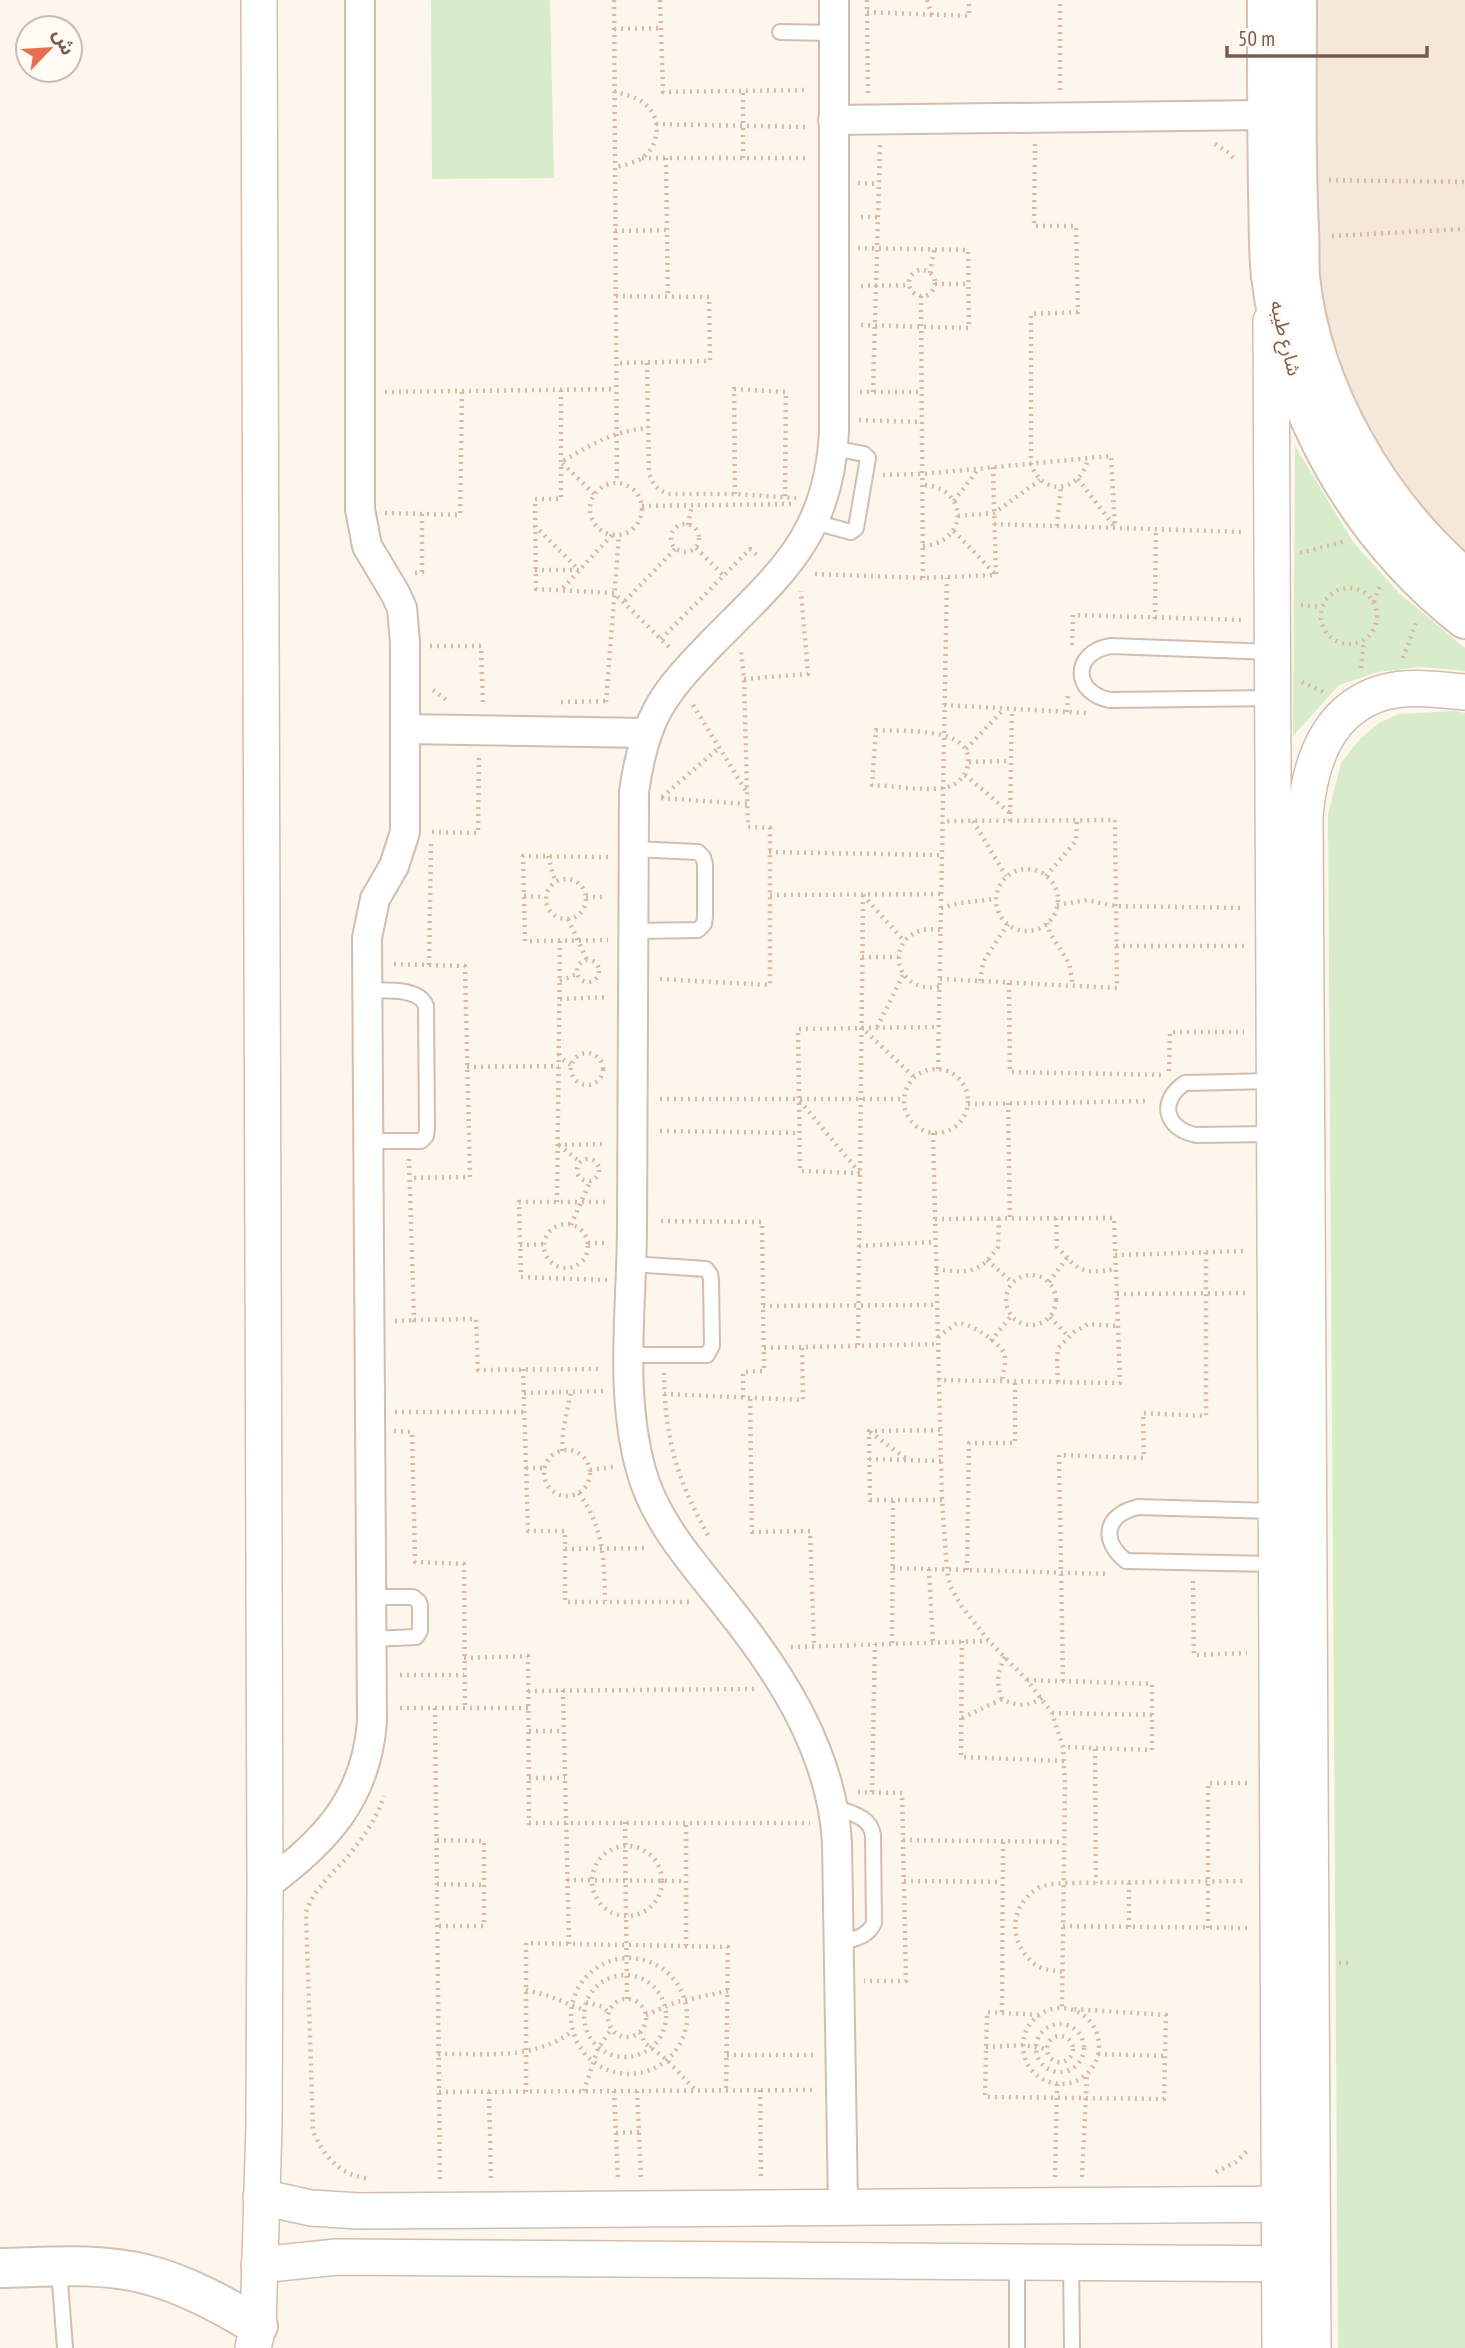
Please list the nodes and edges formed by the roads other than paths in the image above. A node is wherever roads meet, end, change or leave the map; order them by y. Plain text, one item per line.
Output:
1 (259, 0) edge
2 (360, 0) edge
3 (834, 0) edge
4 (1267, 0) edge
5 (1297, 0) edge
6 (780, 32) dead end
7 (833, 33) junction
8 (1266, 115) junction
9 (833, 124) junction
10 (1271, 276) junction
11 (842, 450) junction
12 (820, 517) junction
13 (1465, 578) edge
14 (1465, 619) edge
15 (1272, 652) junction
16 (1465, 692) edge
17 (1272, 698) junction
18 (405, 729) junction
19 (647, 733) junction
20 (622, 853) junction
21 (623, 936) junction
22 (367, 990) junction
23 (1273, 1081) junction
24 (1274, 1134) junction
25 (367, 1141) junction
26 (621, 1272) junction
27 (629, 1354) junction
28 (1277, 1511) junction
29 (1278, 1564) junction
30 (371, 1597) junction
31 (371, 1639) junction
32 (265, 1886) junction
33 (261, 2197) junction
34 (1295, 2204) junction
35 (843, 2206) junction
36 (1017, 2262) junction
37 (1071, 2262) junction
38 (1296, 2264) junction
39 (259, 2265) junction
40 (59, 2267) junction
41 (0, 2268) edge
42 (261, 2341) edge
43 (65, 2348) edge
44 (1017, 2348) edge
45 (1072, 2348) edge
46 (1280, 2348) edge
47 (1313, 2348) edge

1 - 32 street
2 - 18 street
3 - 7 street
4 - 8 main road, شارع طيبه
5 - 13 main road, شارع طيبه
6 - 7 lane
7 - 9 street
8 - 9 street
8 - 10 main road, شارع طيبه
9 - 11 street
10 - 14 main road, شارع طيبه
10 - 15 street
11 - 12 street
11 - 12 lane
12 - 19 street
15 - 17 street
15 - 17 lane
16 - 34 street
17 - 23 street
18 - 19 street
18 - 22 street
19 - 20 street
20 - 21 street
20 - 21 lane
21 - 26 street
22 - 25 street
22 - 25 lane
23 - 24 street
23 - 24 lane
24 - 28 street
25 - 30 street
26 - 27 street
26 - 27 lane
27 - 35 street
28 - 29 street
28 - 29 lane
29 - 34 street
30 - 31 street
30 - 31 lane
31 - 32 street
32 - 33 street
33 - 35 street
33 - 39 street
34 - 35 street
34 - 38 street
36 - 37 street
36 - 39 street
36 - 44 lane
37 - 38 street
37 - 45 lane
38 - 46 street
38 - 47 street
39 - 42 street
40 - 41 main road
40 - 42 main road
40 - 43 lane

